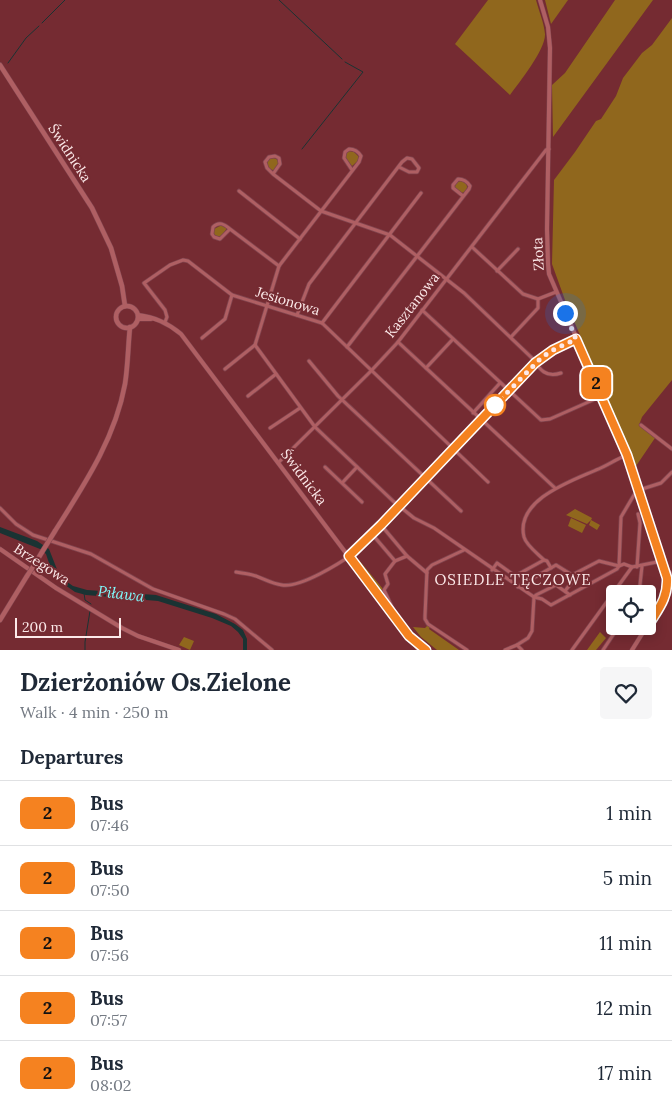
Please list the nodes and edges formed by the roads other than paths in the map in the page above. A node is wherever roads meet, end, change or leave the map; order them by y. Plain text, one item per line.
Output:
1 (540, 0) edge
2 (1, 69) edge
3 (549, 149) junction
4 (538, 160) junction
5 (549, 161) junction
6 (399, 167) junction
7 (352, 170) junction
8 (273, 174) junction
9 (238, 192) dead end
10 (422, 193) dead end
11 (463, 196) junction
12 (321, 211) junction
13 (356, 223) junction
14 (230, 229) junction
15 (390, 235) junction
16 (300, 239) junction
17 (472, 247) junction
18 (518, 249) dead end
19 (418, 256) junction
20 (279, 266) junction
21 (497, 271) junction
22 (447, 279) junction
23 (556, 292) junction
24 (232, 295) junction
25 (538, 299) junction
26 (127, 306) junction
27 (267, 306) junction
28 (422, 310) junction
29 (297, 315) junction
30 (138, 317) junction
31 (165, 322) junction
32 (322, 323) junction
33 (128, 327) junction
34 (510, 337) junction
35 (202, 338) dead end
36 (453, 339) junction
37 (576, 339) junction
38 (398, 342) junction
39 (255, 345) junction
40 (347, 347) junction
41 (308, 361) dead end
42 (535, 363) junction
43 (426, 368) junction
44 (225, 369) dead end
45 (371, 371) junction
46 (561, 373) dead end
47 (276, 374) junction
48 (500, 383) junction
49 (509, 391) junction
50 (248, 396) dead end
51 (343, 400) junction
52 (593, 400) dead end
53 (300, 408) junction
54 (473, 412) junction
55 (481, 420) junction
56 (641, 425) dead end
57 (315, 427) junction
58 (270, 428) dead end
59 (453, 449) junction
60 (672, 449) edge
61 (627, 455) junction
62 (279, 462) junction
63 (325, 467) dead end
64 (357, 468) junction
65 (672, 472) edge
66 (426, 478) junction
67 (343, 482) junction
68 (488, 482) dead end
69 (555, 488) junction
70 (639, 490) junction
71 (362, 502) dead end
72 (399, 506) junction
73 (0, 508) edge
74 (461, 512) dead end
75 (638, 514) dead end
76 (381, 525) junction
77 (372, 534) junction
78 (0, 549) edge
79 (464, 550) junction
80 (349, 556) junction
81 (407, 556) junction
82 (544, 560) junction
83 (395, 561) junction
84 (662, 561) junction
85 (619, 566) junction
86 (642, 566) junction
87 (632, 567) junction
88 (637, 567) junction
89 (551, 568) junction
90 (492, 570) junction
91 (236, 572) dead end
92 (427, 573) junction
93 (572, 575) junction
94 (672, 575) edge
95 (667, 582) junction
96 (640, 585) edge
97 (518, 587) junction
98 (672, 588) edge
99 (565, 591) junction
100 (570, 595) junction
101 (534, 597) junction
102 (664, 600) junction
103 (656, 612) edge
104 (0, 620) edge
105 (398, 621) junction
106 (613, 635) edge
107 (641, 635) edge
108 (409, 636) junction
109 (517, 645) junction
110 (179, 650) edge
111 (272, 650) edge
112 (419, 650) edge
113 (426, 650) edge
114 (467, 650) edge
115 (505, 650) edge
116 (522, 650) edge
117 (572, 650) edge
118 (603, 650) edge
119 (632, 650) edge

1 - 3 street, Złota
2 - 26 main road, Świdnicka
3 - 4 street, Kasztanowa
3 - 5 street, Złota
4 - 5 street
4 - 17 street, Kasztanowa
5 - 23 street, Złota
6 - 6 street
6 - 13 street
7 - 7 street
7 - 12 street
8 - 8 street
8 - 12 street
9 - 16 street
10 - 15 street
11 - 11 street
11 - 19 street
12 - 13 street
12 - 16 street
13 - 15 street
13 - 29 street
14 - 14 street
14 - 20 street
15 - 19 street
15 - 32 street
16 - 20 street
17 - 21 street
17 - 22 street, Kasztanowa
18 - 21 street
19 - 22 street
19 - 40 street
20 - 27 street
21 - 25 street
22 - 28 street, Kasztanowa
22 - 34 street
23 - 25 street
23 - 37 street, Złota
24 - 27 street, Jesionowa
24 - 31 street, Jesionowa
24 - 35 street
25 - 34 street
26 - 30 main road
26 - 33 main road
27 - 29 street, Jesionowa
27 - 39 street
28 - 36 street
28 - 38 street, Kasztanowa
29 - 32 street, Jesionowa
30 - 31 street, Świdnicka
30 - 33 main road
31 - 62 street, Świdnicka
32 - 40 street, Jesionowa
33 - 104 main road, bridge
34 - 42 street
36 - 43 street
36 - 48 street
37 - 42 street
37 - 61 street, Złota
38 - 43 street
38 - 45 street, Kasztanowa
39 - 44 street
39 - 47 street
40 - 45 street, Jesionowa
41 - 51 street
42 - 46 street
42 - 49 street
43 - 54 street
45 - 51 street, Kasztanowa
45 - 59 street, Jesionowa
47 - 50 street
47 - 53 street
48 - 49 street
48 - 54 street
49 - 52 street
49 - 55 street
51 - 57 street, Kasztanowa
51 - 66 street
53 - 57 street
53 - 58 street
54 - 55 street
55 - 59 street
55 - 69 street
56 - 60 street
57 - 62 street, Kasztanowa
57 - 64 street
59 - 66 street
59 - 68 street, Jesionowa
61 - 69 street
61 - 70 street, Złota
62 - 80 street, Świdnicka
63 - 67 street
64 - 67 street
64 - 72 street
65 - 70 street
66 - 72 street
66 - 74 street
67 - 71 street
69 - 82 street
70 - 84 street, Złota
70 - 85 street
72 - 76 street
72 - 79 street
73 - 111 street
75 - 88 street
76 - 77 street
76 - 81 street
77 - 80 street
77 - 83 street
78 - 110 street, Brzegowa
79 - 90 street
79 - 92 street
80 - 91 street
80 - 105 street, Świdnicka
81 - 83 street
81 - 92 street
82 - 89 street
82 - 90 street
83 - 105 street
84 - 86 street
84 - 94 street, Złota
84 - 95 street, Złota
85 - 87 street
85 - 93 street
85 - 100 street
86 - 88 street
86 - 96 street
87 - 88 street
87 - 117 street
89 - 93 street
89 - 97 street
90 - 97 street
92 - 114 street
93 - 99 street
94 - 95 street
95 - 98 street
95 - 102 street, Złota
97 - 101 street
98 - 102 street, Złota
99 - 100 street
99 - 101 street
100 - 101 street
101 - 109 street
102 - 103 street, Złota
105 - 108 street, Świdnicka
106 - 118 street
107 - 119 street, Złota
108 - 112 street, Świdnicka
108 - 113 street
109 - 115 street
109 - 116 street

